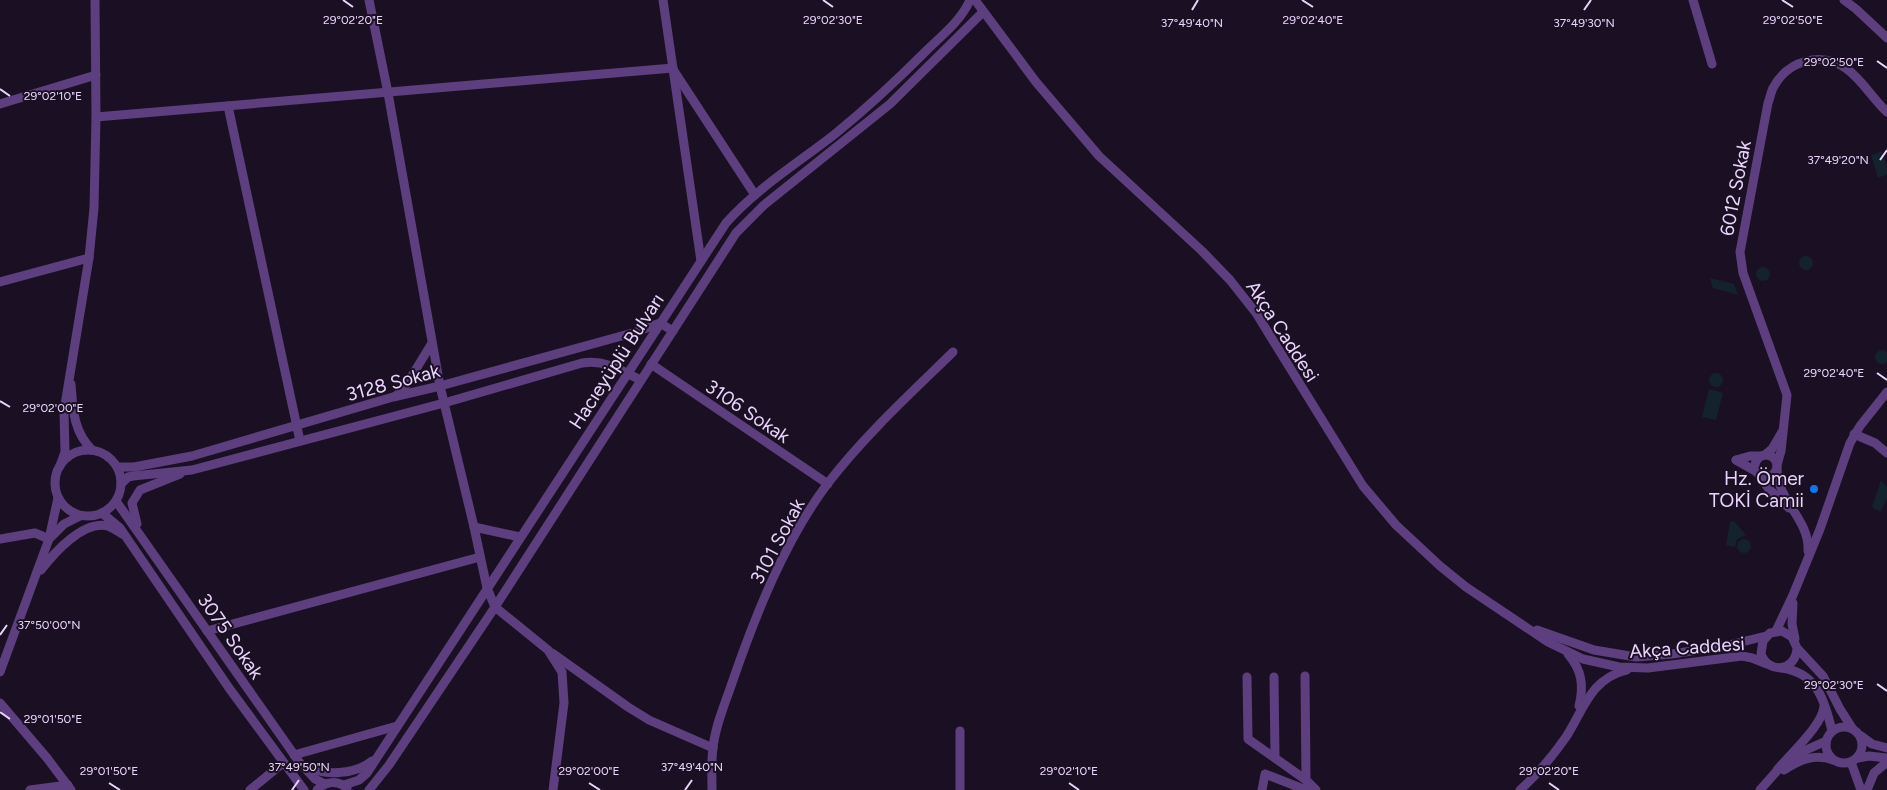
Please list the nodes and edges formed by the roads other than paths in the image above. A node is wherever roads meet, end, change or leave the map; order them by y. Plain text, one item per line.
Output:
1 (95, 0) edge
2 (369, 0) edge
3 (663, 0) edge
4 (970, 0) edge
5 (976, 0) edge
6 (1692, 0) edge
7 (1844, 0) edge
8 (983, 12) junction
9 (1887, 38) edge
10 (1712, 64) dead end
11 (673, 68) junction
12 (96, 75) junction
13 (388, 93) junction
14 (883, 95) junction
15 (0, 104) edge
16 (890, 104) junction
17 (228, 106) junction
18 (1887, 112) edge
19 (96, 117) junction
20 (755, 195) junction
21 (89, 258) junction
22 (701, 261) junction
23 (0, 282) edge
24 (660, 323) junction
25 (673, 331) junction
26 (432, 343) junction
27 (953, 352) dead end
28 (651, 364) junction
29 (71, 372) junction
30 (627, 373) junction
31 (640, 380) junction
32 (440, 386) junction
33 (1887, 392) edge
34 (393, 397) junction
35 (444, 403) junction
36 (296, 426) junction
37 (1782, 432) junction
38 (1854, 434) junction
39 (300, 441) junction
40 (92, 450) junction
41 (1887, 453) edge
42 (1763, 456) junction
43 (60, 466) junction
44 (118, 467) junction
45 (1777, 467) junction
46 (192, 470) junction
47 (1757, 472) junction
48 (121, 484) junction
49 (828, 484) junction
50 (58, 498) junction
51 (116, 501) junction
52 (1791, 509) junction
53 (102, 513) junction
54 (80, 516) junction
55 (474, 527) junction
56 (125, 536) junction
57 (142, 536) junction
58 (520, 536) junction
59 (0, 539) edge
60 (49, 540) junction
61 (480, 557) junction
62 (1806, 564) junction
63 (36, 576) junction
64 (487, 588) junction
65 (1793, 596) junction
66 (494, 607) junction
67 (1527, 627) junction
68 (207, 631) junction
69 (1776, 631) junction
70 (1766, 636) junction
71 (1796, 645) junction
72 (548, 650) junction
73 (1566, 652) junction
74 (1767, 664) junction
75 (1, 668) edge
76 (1635, 668) junction
77 (1779, 668) junction
78 (1305, 676) dead end
79 (1247, 677) dead end
80 (1274, 677) dead end
81 (1823, 700) junction
82 (0, 703) edge
83 (1576, 716) junction
84 (396, 726) junction
85 (1852, 728) junction
86 (960, 731) dead end
87 (1832, 731) junction
88 (1860, 735) junction
89 (1826, 741) junction
90 (713, 748) junction
91 (1887, 748) edge
92 (379, 753) junction
93 (1275, 758) junction
94 (1887, 758) edge
95 (297, 759) junction
96 (1834, 760) junction
97 (1854, 760) junction
98 (1887, 762) edge
99 (283, 763) junction
100 (389, 765) junction
101 (1777, 770) junction
102 (1306, 780) junction
103 (325, 784) junction
104 (70, 787) edge
105 (1763, 787) edge
106 (347, 788) edge
107 (30, 790) edge
108 (250, 790) edge
109 (304, 790) edge
110 (317, 790) edge
111 (369, 790) edge
112 (376, 790) edge
113 (553, 790) edge
114 (712, 790) edge
115 (960, 790) edge
116 (1262, 790) edge
117 (1306, 790) edge
118 (1316, 790) edge
119 (1520, 790) edge
120 (1861, 790) edge
121 (1867, 790) edge

1 - 12 street
2 - 13 street
3 - 11 street
4 - 14 street, Hacıeyüplü Bulvarı
5 - 8 street, Akça Caddesi
6 - 10 street
7 - 9 street
8 - 16 street, Hacıeyüplü Bulvarı
8 - 67 street, Akça Caddesi
11 - 13 street
11 - 20 street
11 - 22 street
12 - 15 street
12 - 19 street
13 - 17 street
13 - 26 street
14 - 16 street
14 - 20 street, Hacıeyüplü Bulvarı
16 - 25 street, Hacıeyüplü Bulvarı
17 - 19 street
17 - 36 street
18 - 37 street, 6012 Sokak
19 - 21 street
20 - 22 street, Hacıeyüplü Bulvarı
21 - 23 street
21 - 29 street
22 - 24 street, Hacıeyüplü Bulvarı
24 - 25 street
24 - 30 street, Hacıeyüplü Bulvarı
24 - 32 street, 3128 Sokak
25 - 28 street, Hacıeyüplü Bulvarı
26 - 32 street
26 - 34 street
27 - 49 street, 3101 Sokak
28 - 31 street, Hacıeyüplü Bulvarı
28 - 49 street, 3106 Sokak
29 - 40 street
29 - 43 street
30 - 31 street, 3128 Sokak
30 - 35 street, 3128 Sokak
30 - 58 street, Hacıeyüplü Bulvarı
31 - 66 street, Hacıeyüplü Bulvarı
32 - 34 street, 3128 Sokak
32 - 35 street
33 - 38 street
34 - 36 street, 3128 Sokak
35 - 39 street, 3128 Sokak
35 - 55 street
36 - 39 street
36 - 44 street, 3128 Sokak
37 - 42 street, 6012 Sokak
37 - 45 street, 6012 Sokak
38 - 41 street
38 - 62 street
39 - 46 street, 3128 Sokak
40 - 43 street
40 - 44 street
42 - 45 street
42 - 47 street, 6012 Sokak
42 - 47 street
43 - 50 street
44 - 48 street
45 - 47 street
45 - 52 street, 6012 Sokak
46 - 48 street, 3128 Sokak
46 - 57 street, 3128 Sokak
47 - 52 street, 6012 Sokak
48 - 51 street
49 - 90 street, 3101 Sokak
50 - 54 street
50 - 60 street
51 - 53 street
51 - 57 street, 3075 Sokak
52 - 62 street, 6012 Sokak
53 - 54 street
53 - 56 street, 3075 Sokak
54 - 60 street
55 - 58 street
55 - 61 street
56 - 63 street
56 - 99 street, 3075 Sokak
57 - 68 street, 3075 Sokak
58 - 64 street, Hacıeyüplü Bulvarı
59 - 60 street
60 - 63 street
61 - 64 street
61 - 68 street
62 - 65 street
63 - 75 street
64 - 66 street
64 - 84 street, Hacıeyüplü Bulvarı
65 - 69 street
65 - 71 street
66 - 72 street
66 - 100 street, Hacıeyüplü Bulvarı
67 - 70 street, Akça Caddesi
67 - 73 street, Akça Caddesi
68 - 95 street, 3075 Sokak
69 - 70 street, Akça Caddesi
69 - 71 street
70 - 74 street, Akça Caddesi
71 - 77 street
71 - 85 street
72 - 90 street
72 - 113 street
73 - 76 street, Akça Caddesi
73 - 83 street
74 - 76 street, Akça Caddesi
74 - 77 street, Akça Caddesi
76 - 83 street
77 - 81 street, Akça Caddesi
78 - 102 street
79 - 93 street
80 - 93 street
81 - 87 street, Akça Caddesi
81 - 101 street
82 - 104 street
83 - 119 street
84 - 92 street, Hacıeyüplü Bulvarı
84 - 95 street
85 - 87 street
85 - 88 street
86 - 115 street
87 - 89 street
88 - 91 street
88 - 97 street
89 - 96 street
89 - 101 street
90 - 114 street, 3101 Sokak
92 - 95 street
92 - 106 street, Hacıeyüplü Bulvarı
93 - 102 street
94 - 97 street
95 - 103 street, 3075 Sokak
96 - 97 street
96 - 105 street
97 - 120 street
98 - 121 street
99 - 108 street
99 - 109 street, 3075 Sokak
100 - 111 street, Hacıeyüplü Bulvarı
100 - 112 street
101 - 105 street
102 - 118 street
103 - 106 street
103 - 110 street
104 - 107 street
116 - 117 street

